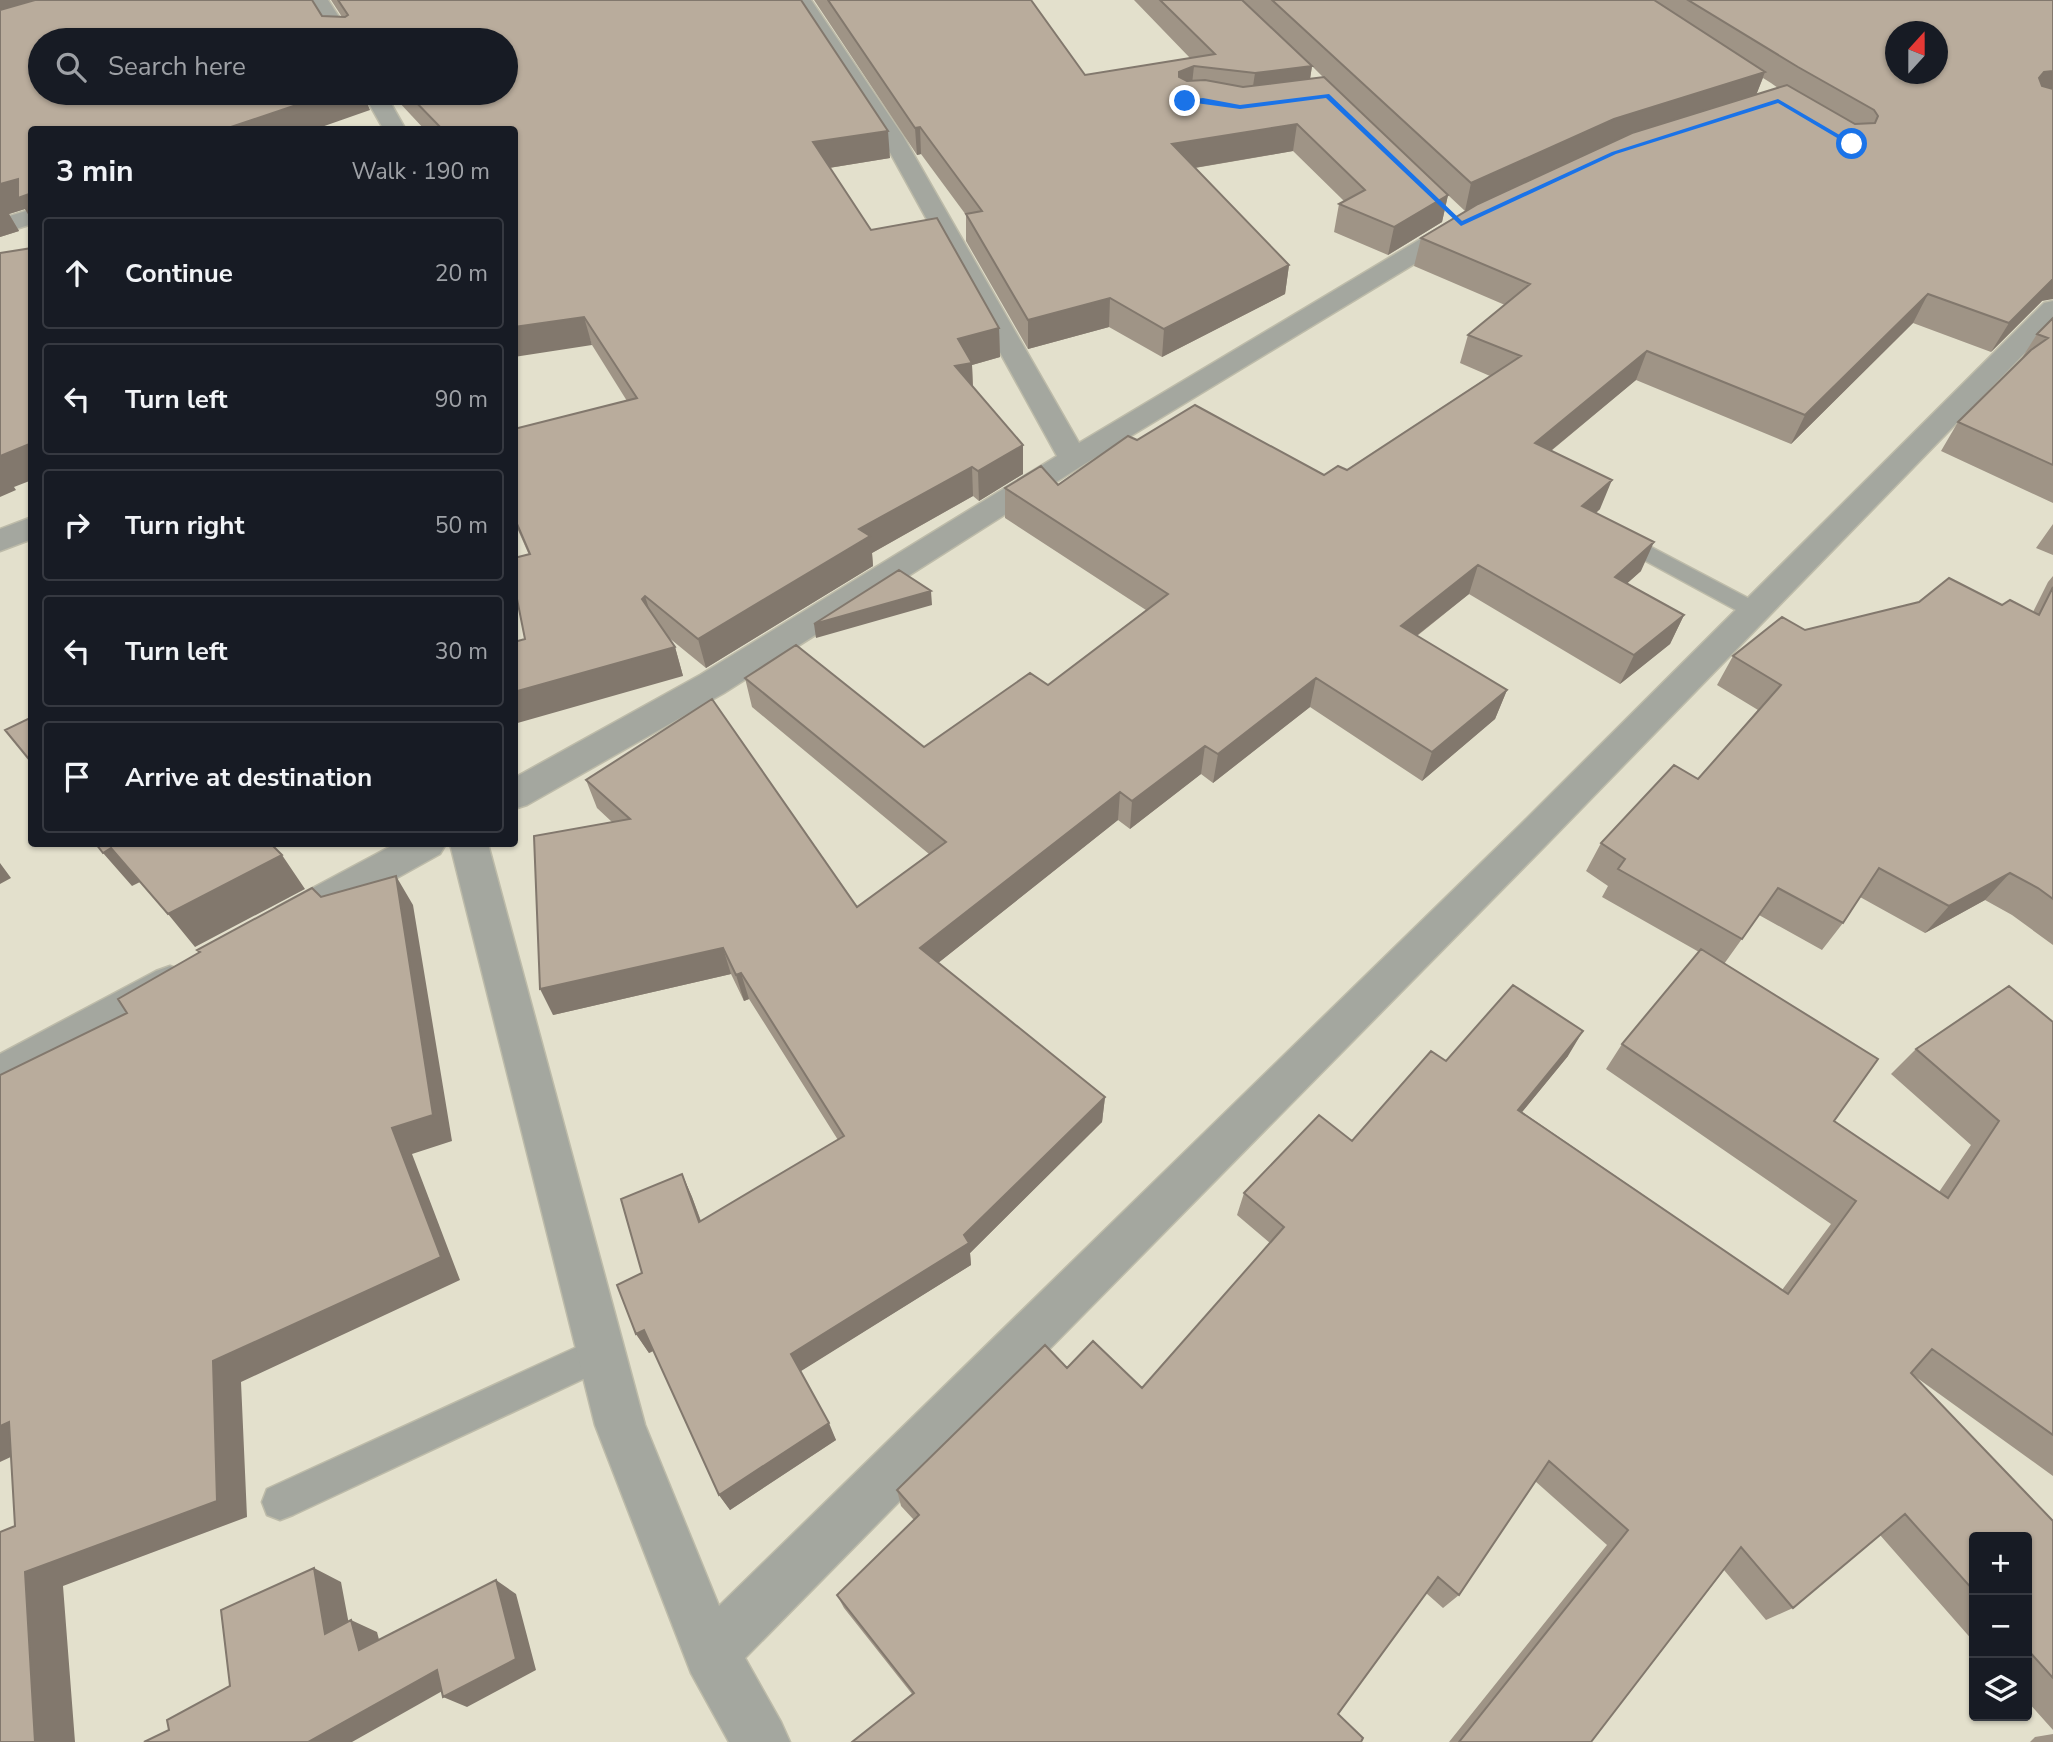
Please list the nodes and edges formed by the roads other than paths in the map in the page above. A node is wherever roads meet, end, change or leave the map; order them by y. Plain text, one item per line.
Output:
1 (318, 0) edge
2 (801, 0) edge
3 (336, 28) edge
4 (381, 105) edge
5 (393, 126) edge
6 (1463, 214) edge
7 (28, 217) edge
8 (0, 227) edge
9 (2053, 309) edge
10 (1073, 460) junction
11 (1604, 528) edge
12 (28, 529) edge
13 (0, 541) edge
14 (1755, 611) junction
15 (518, 793) edge
16 (421, 847) edge
17 (470, 847) edge
18 (256, 936) edge
19 (208, 963) edge
20 (0, 1076) edge
21 (601, 1353) junction
22 (280, 1502) dead end
23 (711, 1653) junction
24 (761, 1742) edge

1 - 3 street
2 - 10 street
4 - 5 street
6 - 10 street
7 - 8 street
9 - 14 street
10 - 15 street
11 - 14 lane
12 - 13 street
14 - 23 street
16 - 18 street
17 - 21 street
19 - 20 street
21 - 22 lane
21 - 23 street
23 - 24 street

